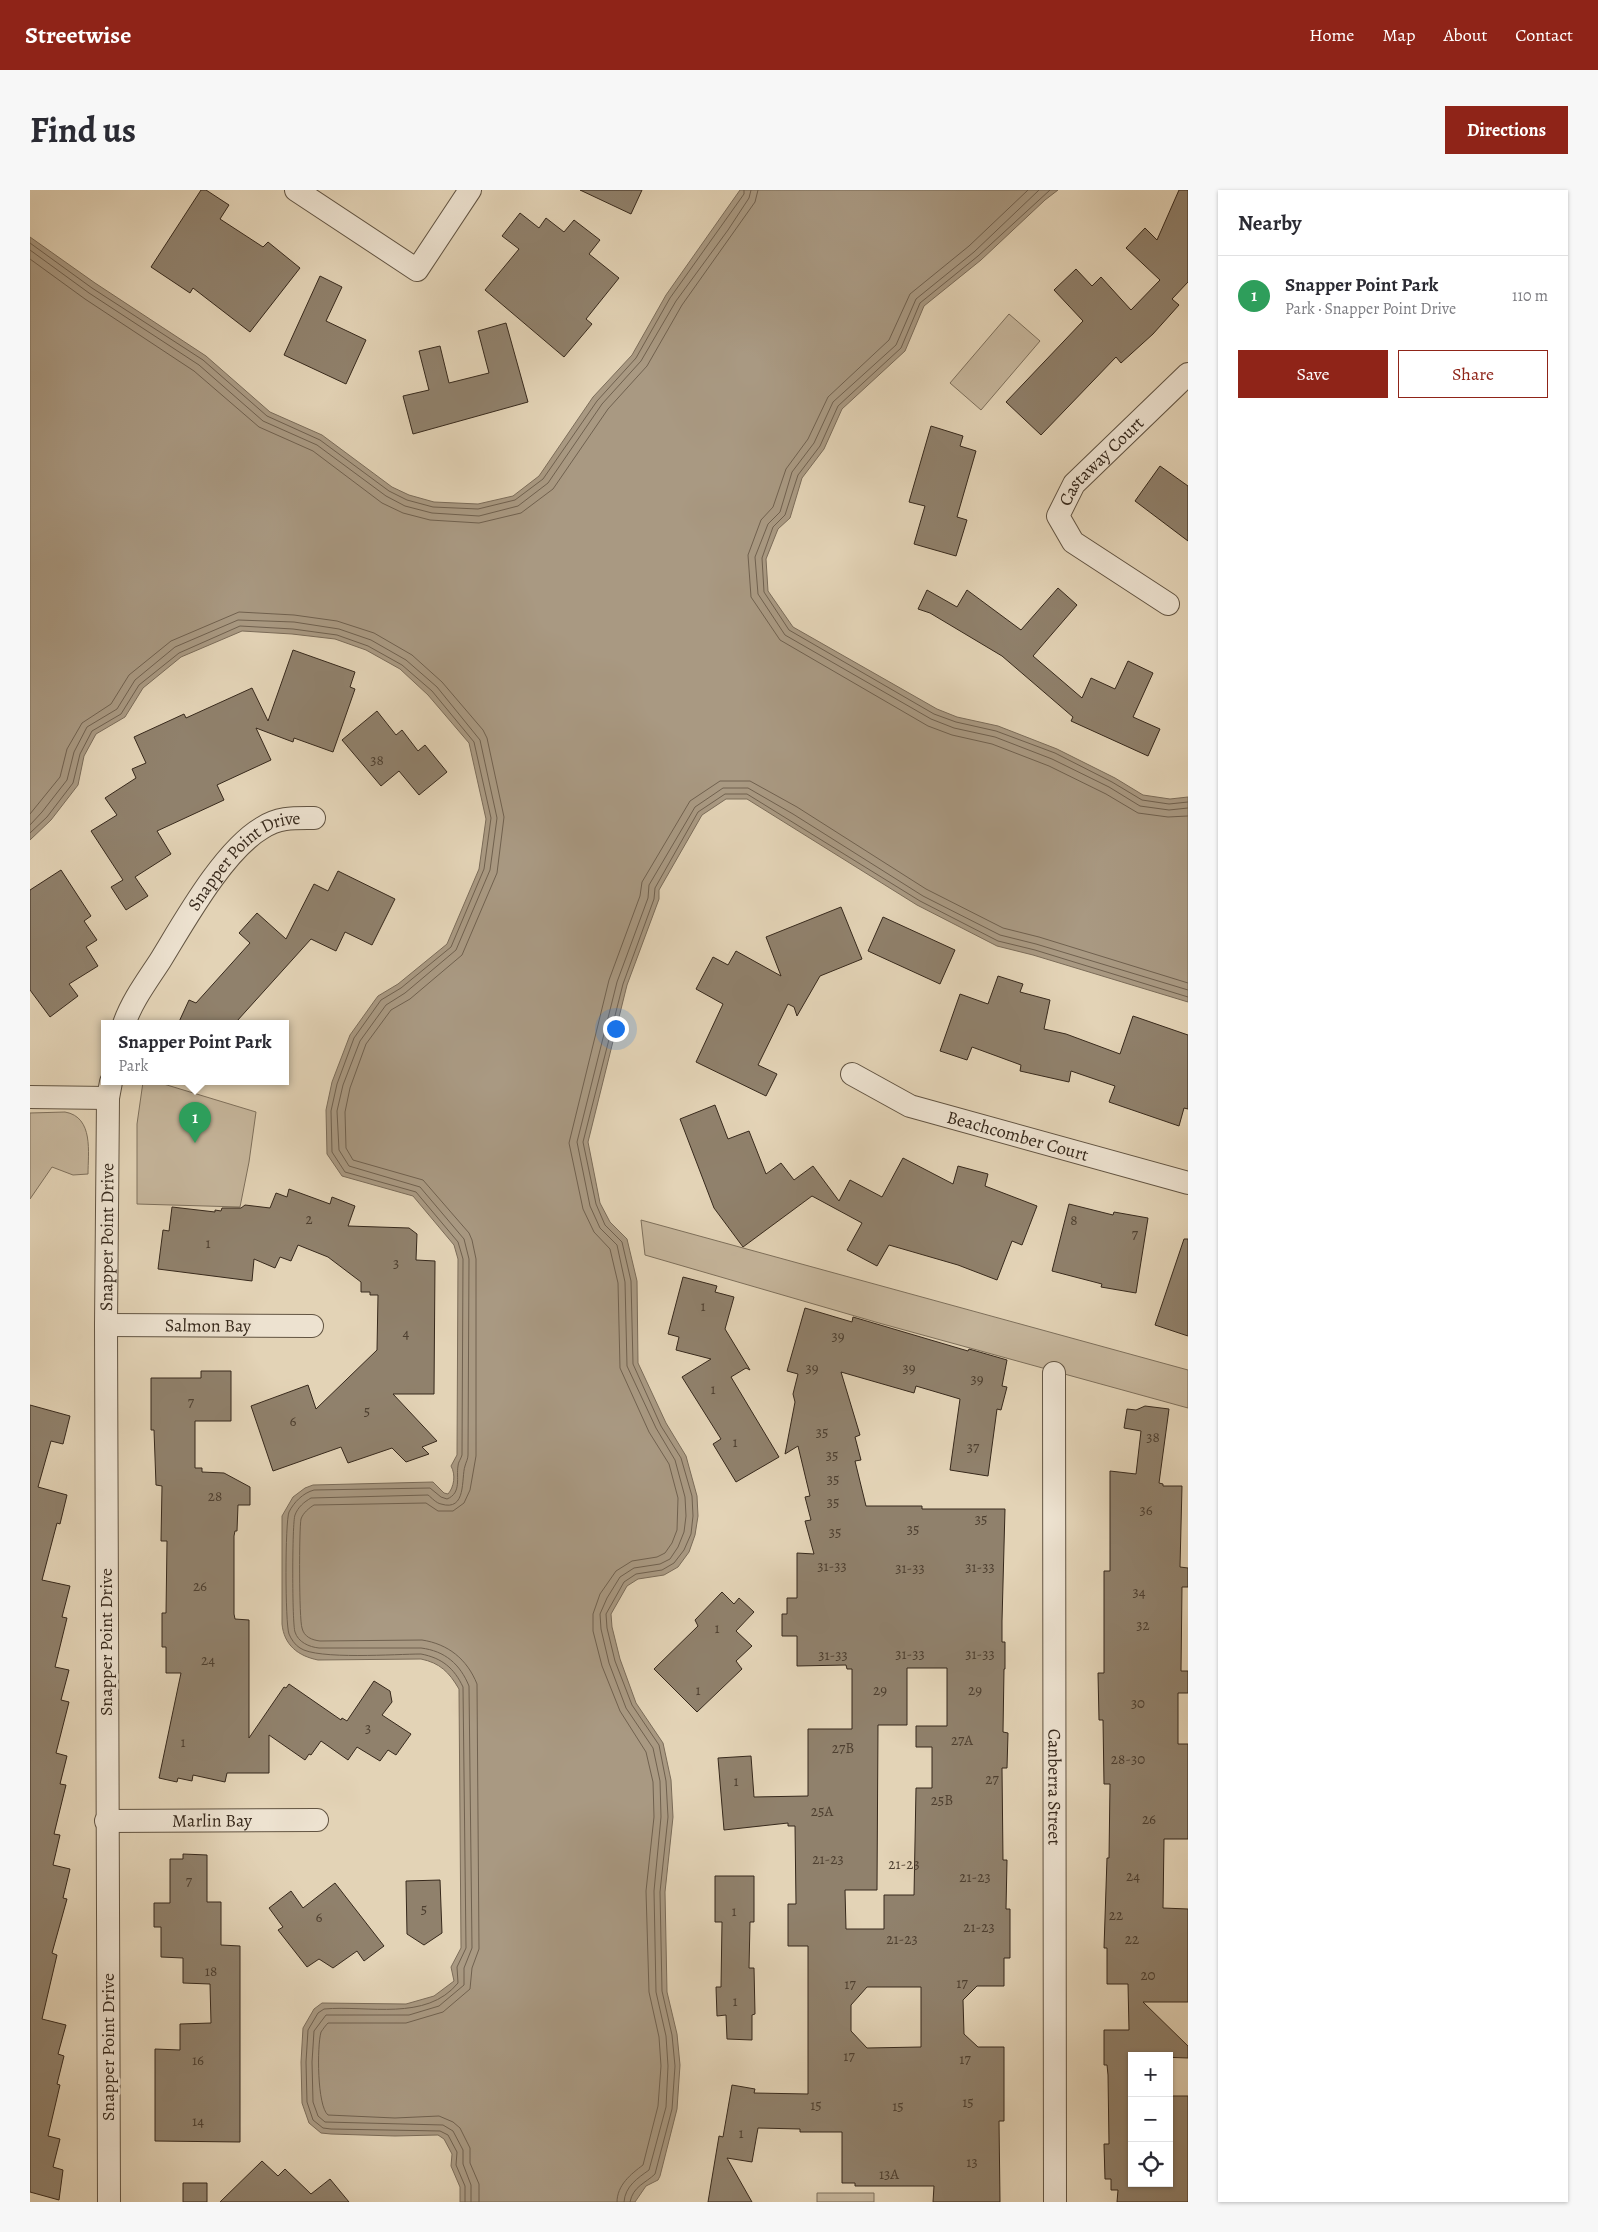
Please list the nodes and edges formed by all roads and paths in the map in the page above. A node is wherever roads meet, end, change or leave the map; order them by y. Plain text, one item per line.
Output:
1 (296, 190) edge
2 (470, 190) edge
3 (1188, 374) edge
4 (1168, 604) dead end
5 (314, 818) dead end
6 (126, 1020) edge
7 (852, 1074) dead end
8 (110, 1090) edge
9 (30, 1098) edge
10 (1188, 1183) edge
11 (106, 1325) junction
12 (312, 1326) dead end
13 (1054, 1372) dead end
14 (317, 1820) dead end
15 (106, 1822) junction
16 (109, 2202) edge
17 (1055, 2202) edge

1 - 2 street
3 - 4 street, Castaway Court
5 - 6 street, Snapper Point Drive
7 - 10 street, Beachcomber Court
8 - 9 street
8 - 11 street, Snapper Point Drive
11 - 12 street, Salmon Bay
11 - 15 street, Snapper Point Drive
13 - 17 street, Canberra Street
14 - 15 street, Marlin Bay
15 - 16 street, Snapper Point Drive

